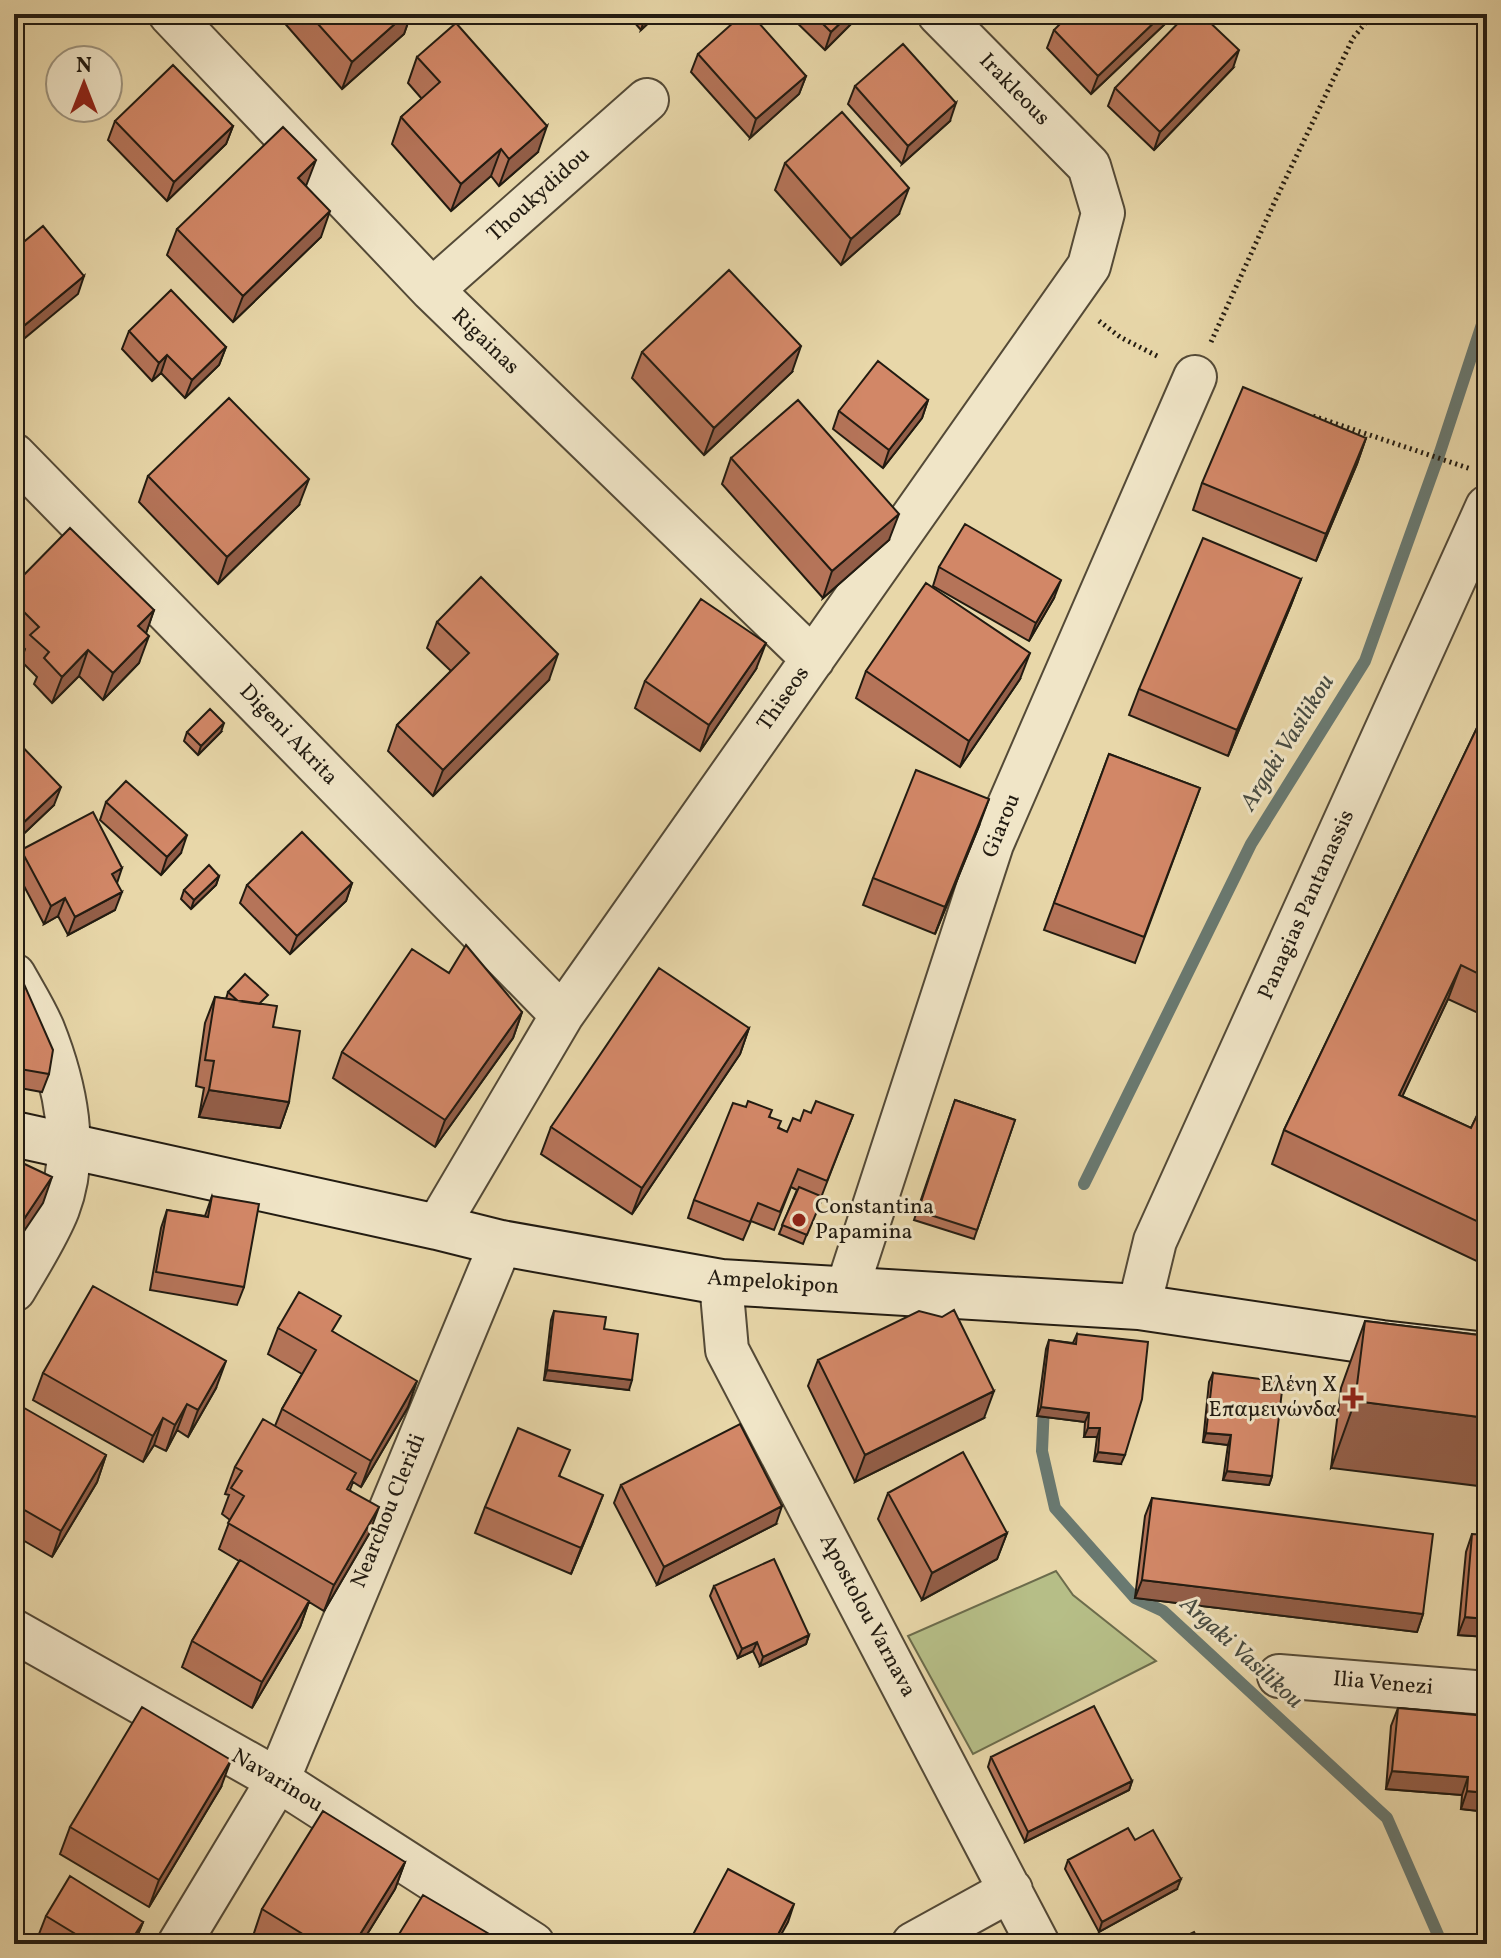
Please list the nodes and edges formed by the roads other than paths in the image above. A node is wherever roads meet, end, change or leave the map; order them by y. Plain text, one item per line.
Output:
1 (939, 14) edge
2 (193, 21) edge
3 (647, 100) dead end
4 (1089, 166) joint
5 (432, 290) junction
6 (1195, 377) road end
7 (14, 455) edge
8 (1480, 488) edge
9 (813, 659) junction
10 (14, 975) edge
11 (562, 1015) junction
12 (14, 1134) edge
13 (69, 1145) junction
14 (437, 1227) junction
15 (501, 1243) junction
16 (721, 1282) junction
17 (847, 1289) junction
18 (14, 1290) edge
19 (1139, 1307) junction
20 (1487, 1355) edge
21 (14, 1631) edge
22 (1279, 1676) dead end
23 (1487, 1693) edge
24 (278, 1780) junction
25 (1011, 1890) junction
26 (179, 1944) edge
27 (533, 1944) edge
28 (913, 1944) edge
29 (1038, 1944) edge

1 - 4 street, Irakleous
2 - 5 street, Rigainas
3 - 5 street, Thoukydidou
4 - 9 street, Thiseos
5 - 9 street, Rigainas
6 - 17 street, Giarou
7 - 11 street, Digeni Akrita
8 - 19 street, Panagias Pantanassis
9 - 11 street, Thiseos
10 - 13 street
11 - 14 street, Thiseos
12 - 13 street, Ampelokipon
13 - 14 street, Ampelokipon
13 - 18 street
14 - 15 street, Ampelokipon
15 - 16 street, Ampelokipon
15 - 24 street, Nearchou Cleridi
16 - 17 street, Ampelokipon
16 - 25 street, Apostolou Varnava
17 - 19 street, Ampelokipon
19 - 20 street, Ampelokipon
21 - 24 street, Navarinou
22 - 23 street, Ilia Venezi
24 - 26 street, Nearchou Cleridi
24 - 27 street, Navarinou
25 - 28 street
25 - 29 street, Apostolou Varnava

